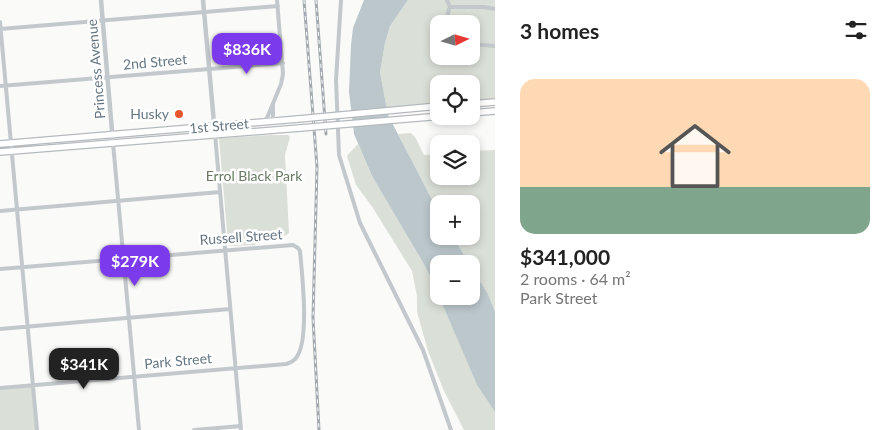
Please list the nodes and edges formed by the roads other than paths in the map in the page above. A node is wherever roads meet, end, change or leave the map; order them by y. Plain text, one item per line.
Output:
1 (101, 0) edge
2 (203, 0) edge
3 (277, 0) edge
4 (341, 0) edge
5 (447, 0) edge
6 (278, 6) junction
7 (450, 8) junction
8 (495, 9) edge
9 (204, 12) junction
10 (448, 15) edge
11 (103, 20) junction
12 (0, 22) edge
13 (0, 29) edge
14 (480, 45) edge
15 (495, 46) edge
16 (283, 63) junction
17 (209, 69) junction
18 (108, 78) junction
19 (6, 85) junction
20 (0, 86) edge
21 (273, 101) junction
22 (495, 102) edge
23 (480, 103) edge
24 (430, 107) edge
25 (495, 111) edge
26 (480, 112) edge
27 (273, 113) junction
28 (430, 117) edge
29 (285, 120) junction
30 (273, 121) junction
31 (260, 122) junction
32 (214, 127) junction
33 (237, 132) junction
34 (215, 134) junction
35 (113, 136) junction
36 (10, 143) junction
37 (113, 143) junction
38 (0, 144) edge
39 (11, 150) junction
40 (0, 152) edge
41 (220, 192) junction
42 (118, 200) junction
43 (16, 209) junction
44 (0, 211) edge
45 (225, 250) junction
46 (300, 253) joint
47 (124, 259) junction
48 (22, 267) junction
49 (0, 269) edge
50 (230, 309) junction
51 (128, 318) junction
52 (27, 326) junction
53 (0, 329) edge
54 (236, 367) junction
55 (133, 376) junction
56 (33, 385) junction
57 (0, 388) edge
58 (241, 428) edge
59 (37, 430) edge
60 (139, 430) edge
61 (194, 430) edge
62 (452, 430) edge

1 - 11 street, Princess Avenue
2 - 9 street
3 - 6 street
4 - 62 street
5 - 7 street
6 - 9 street
6 - 16 street
7 - 8 street
7 - 10 street
9 - 11 street
9 - 17 street
11 - 13 street
11 - 18 street, Princess Avenue
12 - 13 street
13 - 19 street
14 - 15 street
16 - 17 street, 2nd Street
16 - 21 street
17 - 18 street, 2nd Street
17 - 32 street
18 - 19 street, 2nd Street
18 - 35 street, Princess Avenue
19 - 20 street, 2nd Street
19 - 36 street
21 - 27 street
21 - 31 street
22 - 23 main road
24 - 29 main road, 1st Street, bridge
25 - 26 main road
27 - 29 main road
27 - 30 street
28 - 33 main road, 1st Street, bridge
29 - 30 main road, 1st Street
30 - 31 main road, 1st Street
30 - 33 main road
31 - 32 main road, 1st Street
32 - 34 street
32 - 35 main road, 1st Street
33 - 34 main road, 1st Street
34 - 37 main road, 1st Street
34 - 41 street
35 - 36 main road, 1st Street
35 - 37 street, Princess Avenue
36 - 38 main road, 1st Street
36 - 39 street
37 - 39 main road, 1st Street
37 - 42 street
39 - 40 main road, 1st Street
39 - 43 street
41 - 42 street
41 - 45 street
42 - 43 street
42 - 47 street
43 - 44 street
43 - 48 street
45 - 46 street, Russell Street
45 - 47 street, Russell Street
45 - 50 street
46 - 54 street, Park Street
47 - 48 street, Russell Street
47 - 51 street
48 - 49 street, Russell Street
48 - 52 street
50 - 51 street
50 - 54 street
51 - 52 street
51 - 55 street
52 - 53 street
52 - 56 street
54 - 55 street, Park Street
54 - 58 street
55 - 56 street, Park Street
55 - 60 street
56 - 57 street, Park Street
56 - 59 street
58 - 61 street

